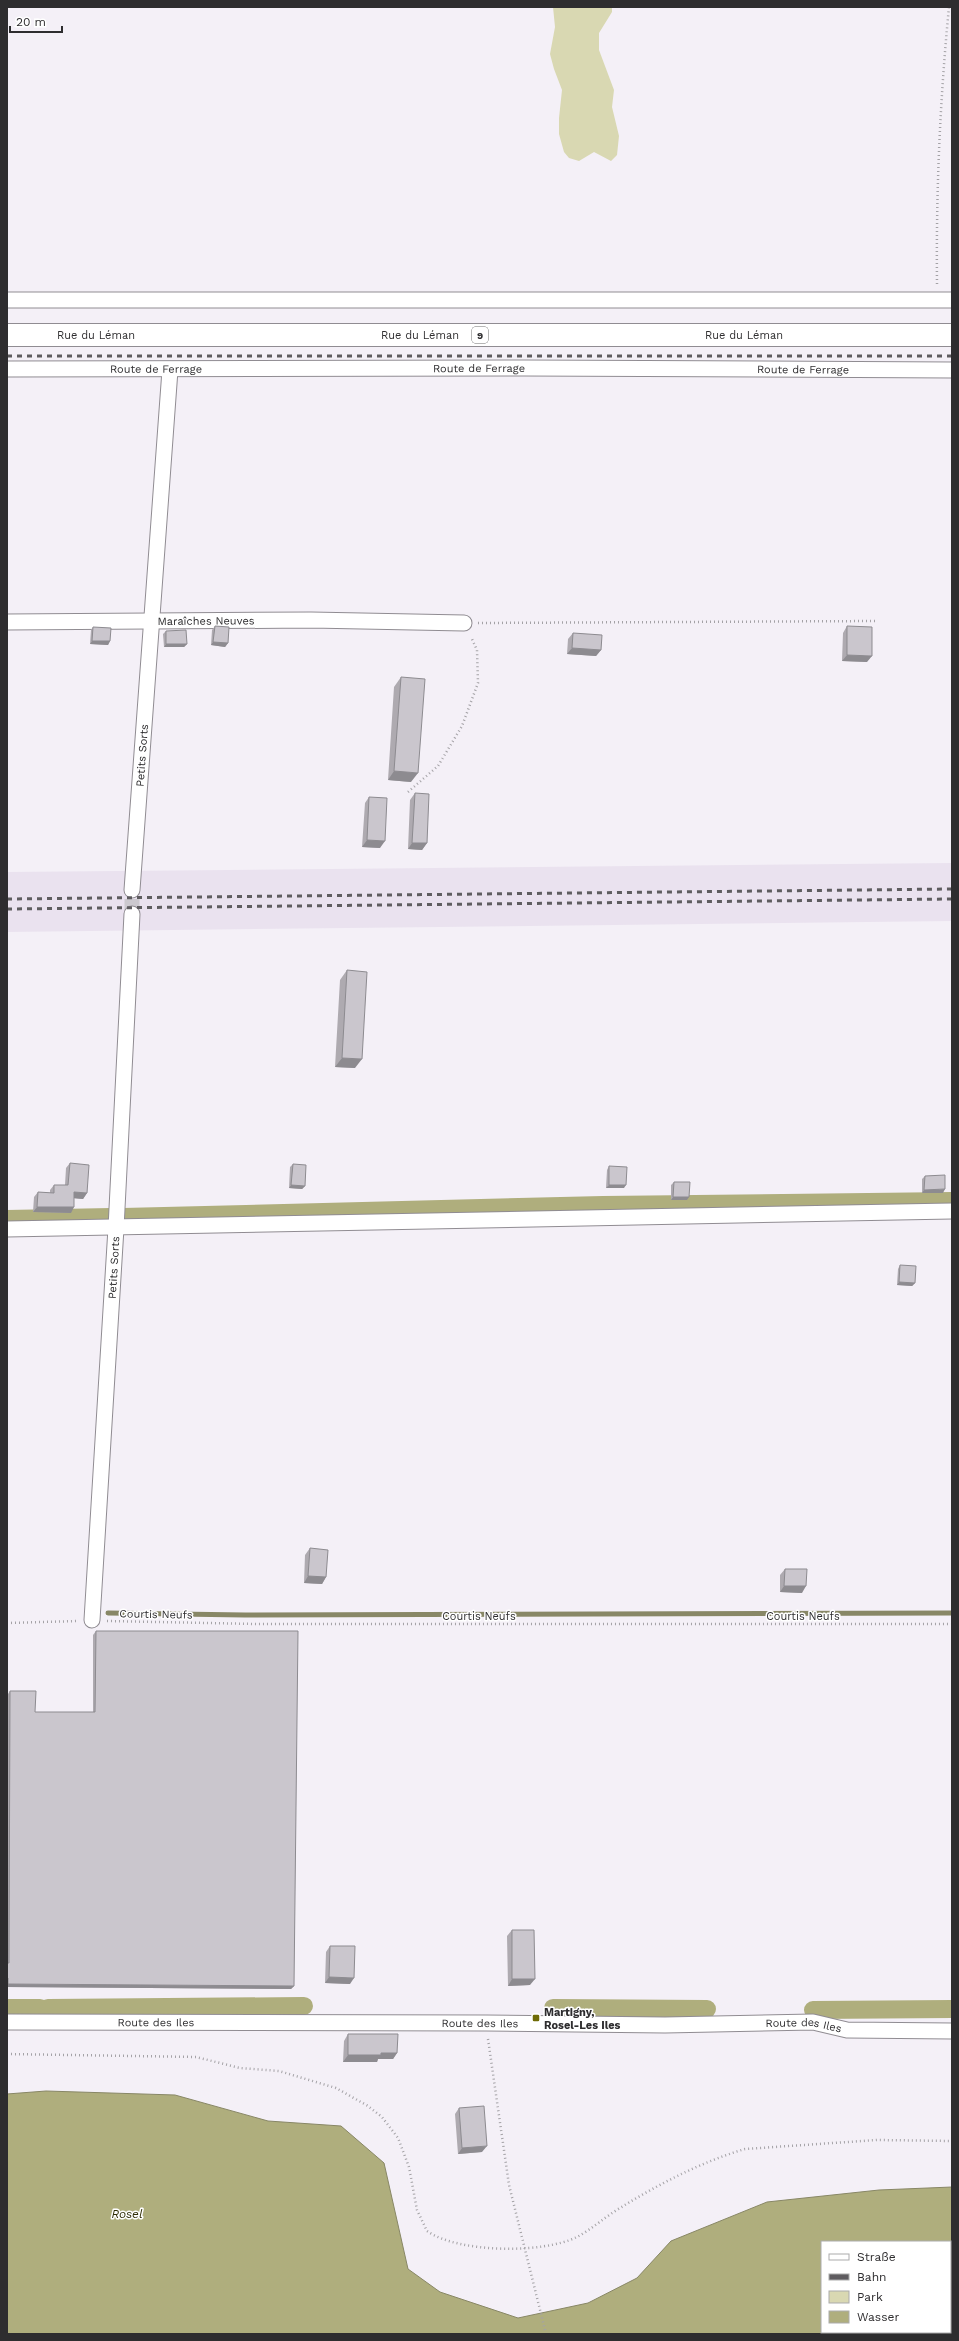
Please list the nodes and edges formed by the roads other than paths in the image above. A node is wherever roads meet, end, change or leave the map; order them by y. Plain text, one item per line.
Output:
1 (7, 300) edge
2 (945, 300) edge
3 (7, 335) edge
4 (952, 335) edge
5 (7, 369) edge
6 (170, 370) junction
7 (952, 370) edge
8 (152, 621) junction
9 (7, 622) edge
10 (464, 623) road end
11 (132, 890) tunnel mouth
12 (132, 914) tunnel mouth
13 (952, 1211) edge
14 (116, 1228) junction
15 (7, 1230) edge
16 (92, 1620) road end
17 (7, 2022) edge
18 (952, 2031) edge

1 - 2 street
3 - 4 main road, Rue du Léman / 9
5 - 6 street, Route de Ferrage
6 - 7 street, Route de Ferrage
6 - 8 street, Maraîches Neuves
8 - 9 street
8 - 10 street, Maraîches Neuves
8 - 11 street, Petits Sorts
12 - 14 street, Petits Sorts
13 - 14 street
14 - 15 street
14 - 16 street, Petits Sorts
17 - 18 street, Route des Iles

